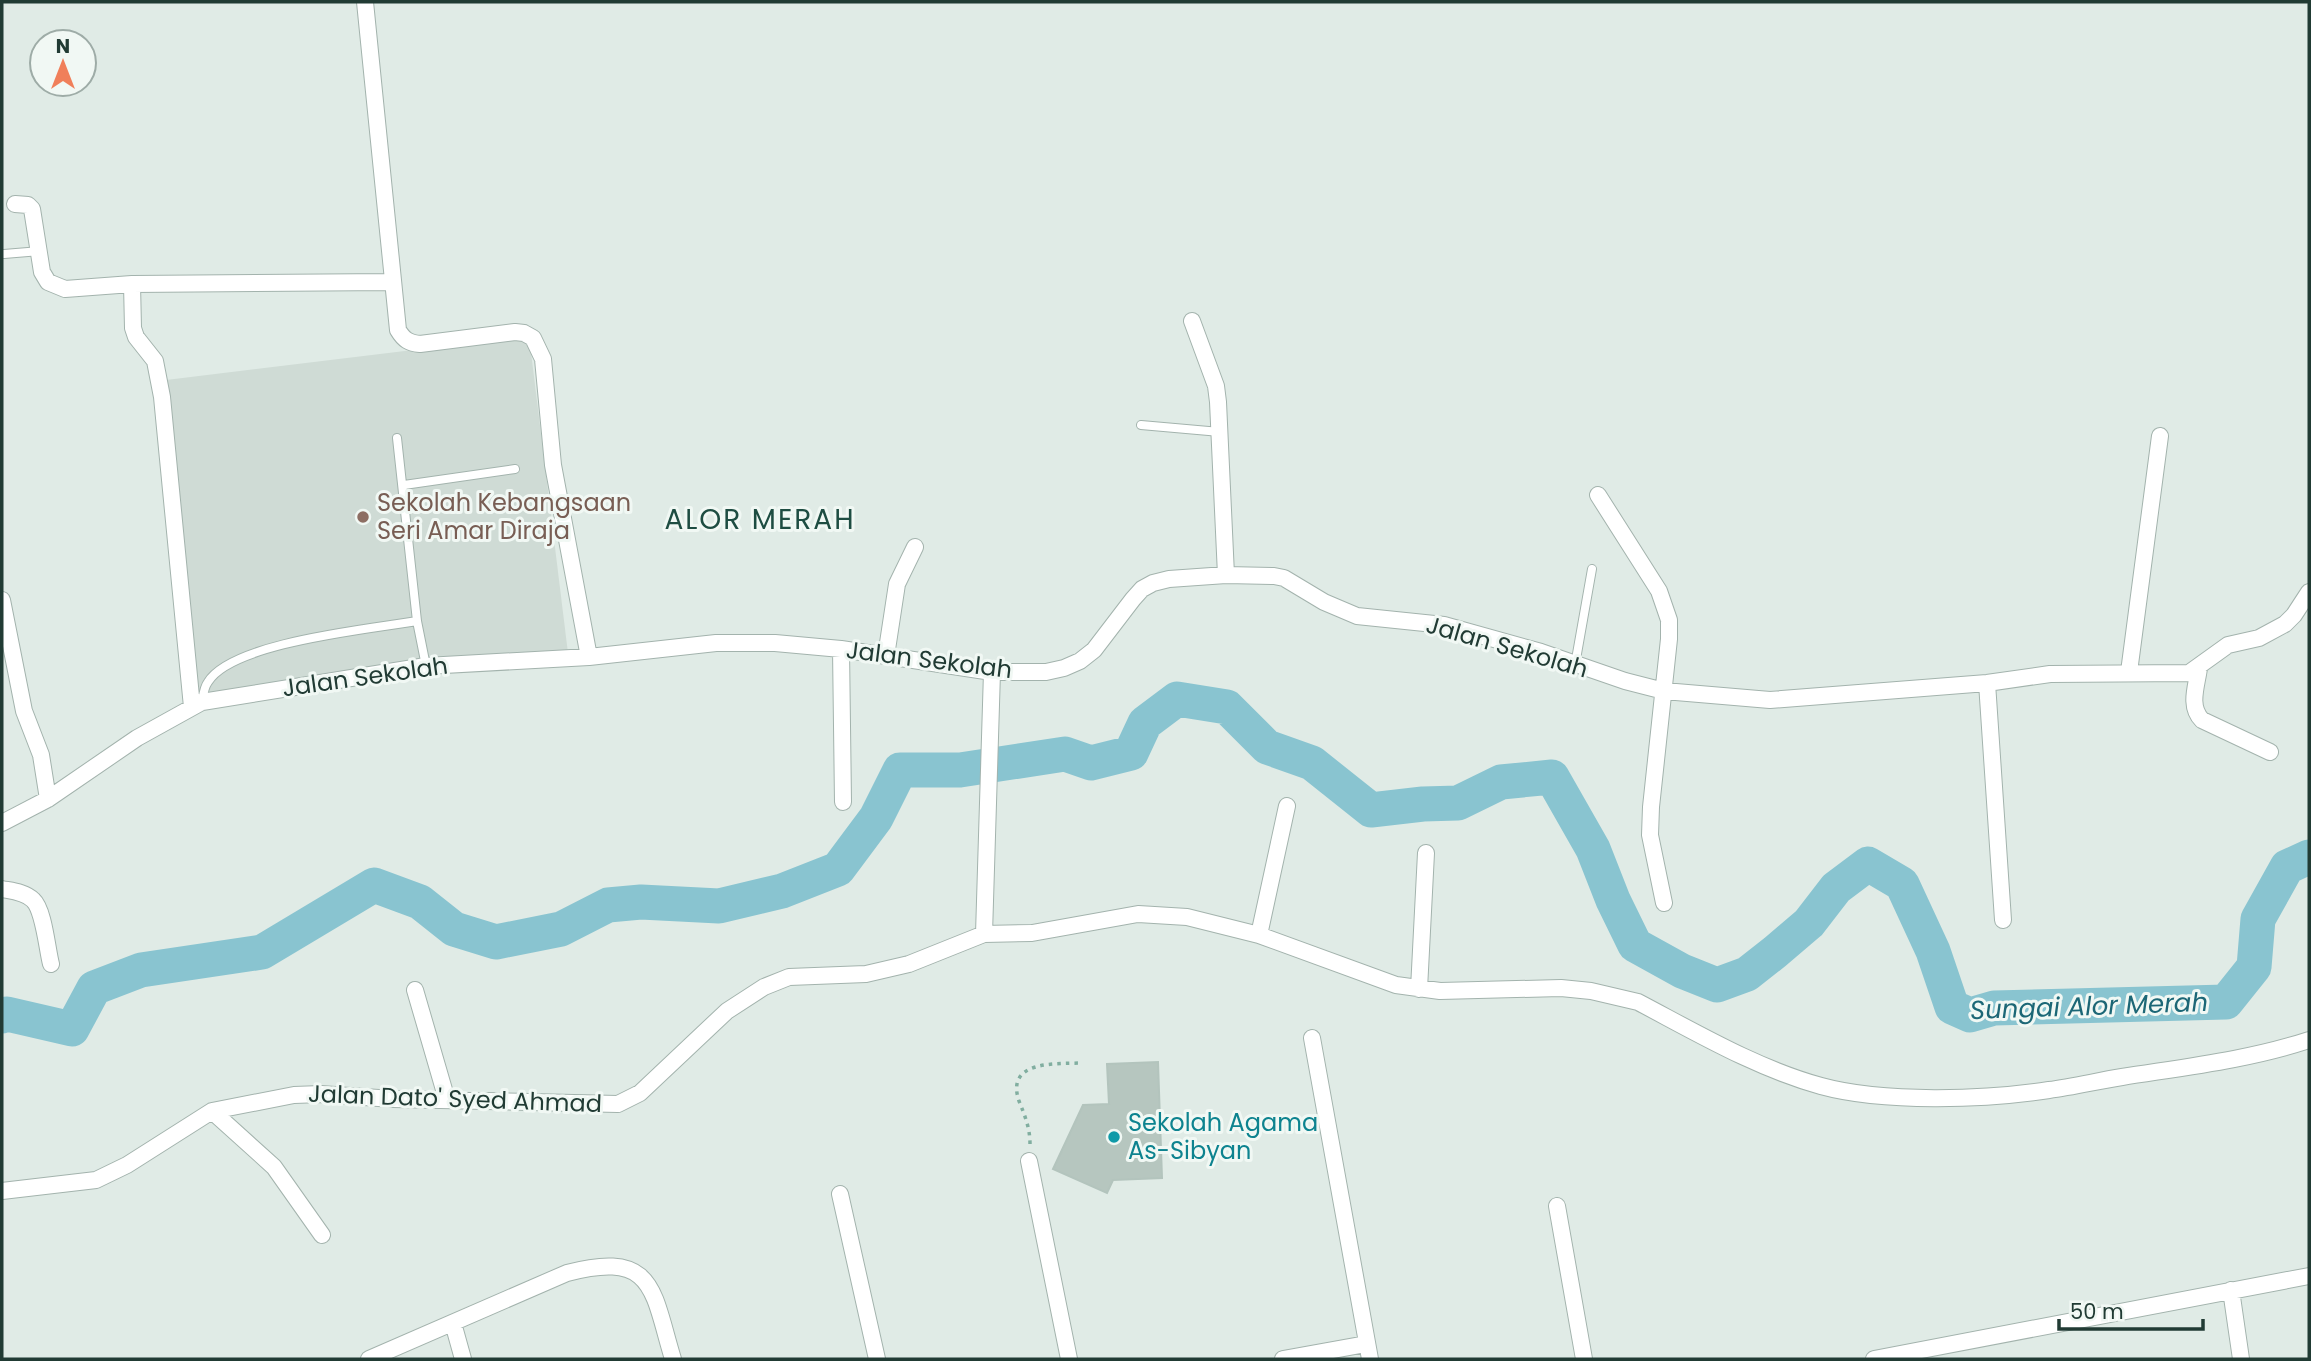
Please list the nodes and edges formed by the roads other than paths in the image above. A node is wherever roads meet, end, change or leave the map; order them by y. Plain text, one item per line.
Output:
1 (365, 2) edge
2 (15, 204) dead end
3 (40, 251) junction
4 (4, 254) dead end
5 (392, 282) junction
6 (132, 284) junction
7 (1192, 321) dead end
8 (1141, 425) dead end
9 (1220, 432) junction
10 (2161, 436) dead end
11 (397, 438) dead end
12 (515, 469) dead end
13 (404, 485) junction
14 (1598, 495) dead end
15 (915, 547) dead end
16 (1592, 569) dead end
17 (1226, 575) junction
18 (2309, 592) edge
19 (2, 600) edge
20 (417, 621) junction
21 (841, 649) junction
22 (886, 656) junction
23 (589, 657) junction
24 (1575, 665) junction
25 (426, 666) junction
26 (2199, 668) junction
27 (992, 672) junction
28 (2129, 672) junction
29 (1987, 683) junction
30 (1664, 691) junction
31 (197, 705) junction
32 (2270, 752) dead end
33 (48, 799) junction
34 (843, 802) dead end
35 (1287, 806) dead end
36 (2, 822) edge
37 (1426, 853) dead end
38 (2, 889) edge
39 (1664, 903) dead end
40 (2003, 920) dead end
41 (985, 934) junction
42 (1259, 935) junction
43 (51, 964) dead end
44 (1419, 989) junction
45 (415, 990) dead end
46 (1312, 1038) dead end
47 (2309, 1040) edge
48 (447, 1100) junction
49 (212, 1111) junction
50 (1029, 1161) road end
51 (2, 1192) edge
52 (839, 1194) dead end
53 (1557, 1206) dead end
54 (322, 1234) dead end
55 (2309, 1276) edge
56 (2231, 1290) junction
57 (453, 1323) junction
58 (1368, 1352) edge
59 (369, 1359) edge
60 (463, 1359) edge
61 (673, 1359) edge
62 (877, 1359) edge
63 (1069, 1359) edge
64 (1283, 1359) edge
65 (1584, 1359) edge
66 (1874, 1359) edge
67 (2241, 1359) edge

1 - 5 street
2 - 3 street
3 - 4 lane
3 - 6 street
5 - 6 street
5 - 23 street
6 - 31 street
7 - 9 street
8 - 9 lane
9 - 17 street
10 - 28 street
11 - 13 lane
12 - 13 lane
13 - 20 lane
14 - 30 street
15 - 22 street
16 - 24 lane
17 - 24 street, Jalan Sekolah
17 - 27 street, Jalan Sekolah
18 - 26 street, Jalan Sekolah
19 - 33 street
20 - 25 lane
20 - 31 lane
21 - 22 street, Jalan Sekolah
21 - 23 street, Jalan Sekolah
21 - 34 street
22 - 27 street, Jalan Sekolah
23 - 25 street, Jalan Sekolah
24 - 30 street, Jalan Sekolah
25 - 31 street, Jalan Sekolah
26 - 28 street, Jalan Sekolah
26 - 32 street
27 - 41 street
28 - 29 street, Jalan Sekolah
29 - 30 street, Jalan Sekolah
29 - 40 street
30 - 39 street
31 - 33 street, Jalan Sekolah
33 - 36 street, Jalan Sekolah
35 - 42 street
37 - 44 street
38 - 43 street
41 - 42 street, Jalan Dato' Syed Ahmad
41 - 48 street, Jalan Dato' Syed Ahmad
42 - 44 street, Jalan Dato' Syed Ahmad
44 - 47 street, Jalan Dato' Syed Ahmad
45 - 48 street
46 - 58 street
48 - 49 street, Jalan Dato' Syed Ahmad
49 - 51 street, Jalan Dato' Syed Ahmad
49 - 54 street
50 - 63 street
52 - 62 street
53 - 65 street
55 - 56 street
56 - 66 street
56 - 67 street
57 - 59 street
57 - 60 street
57 - 61 street
58 - 64 street

